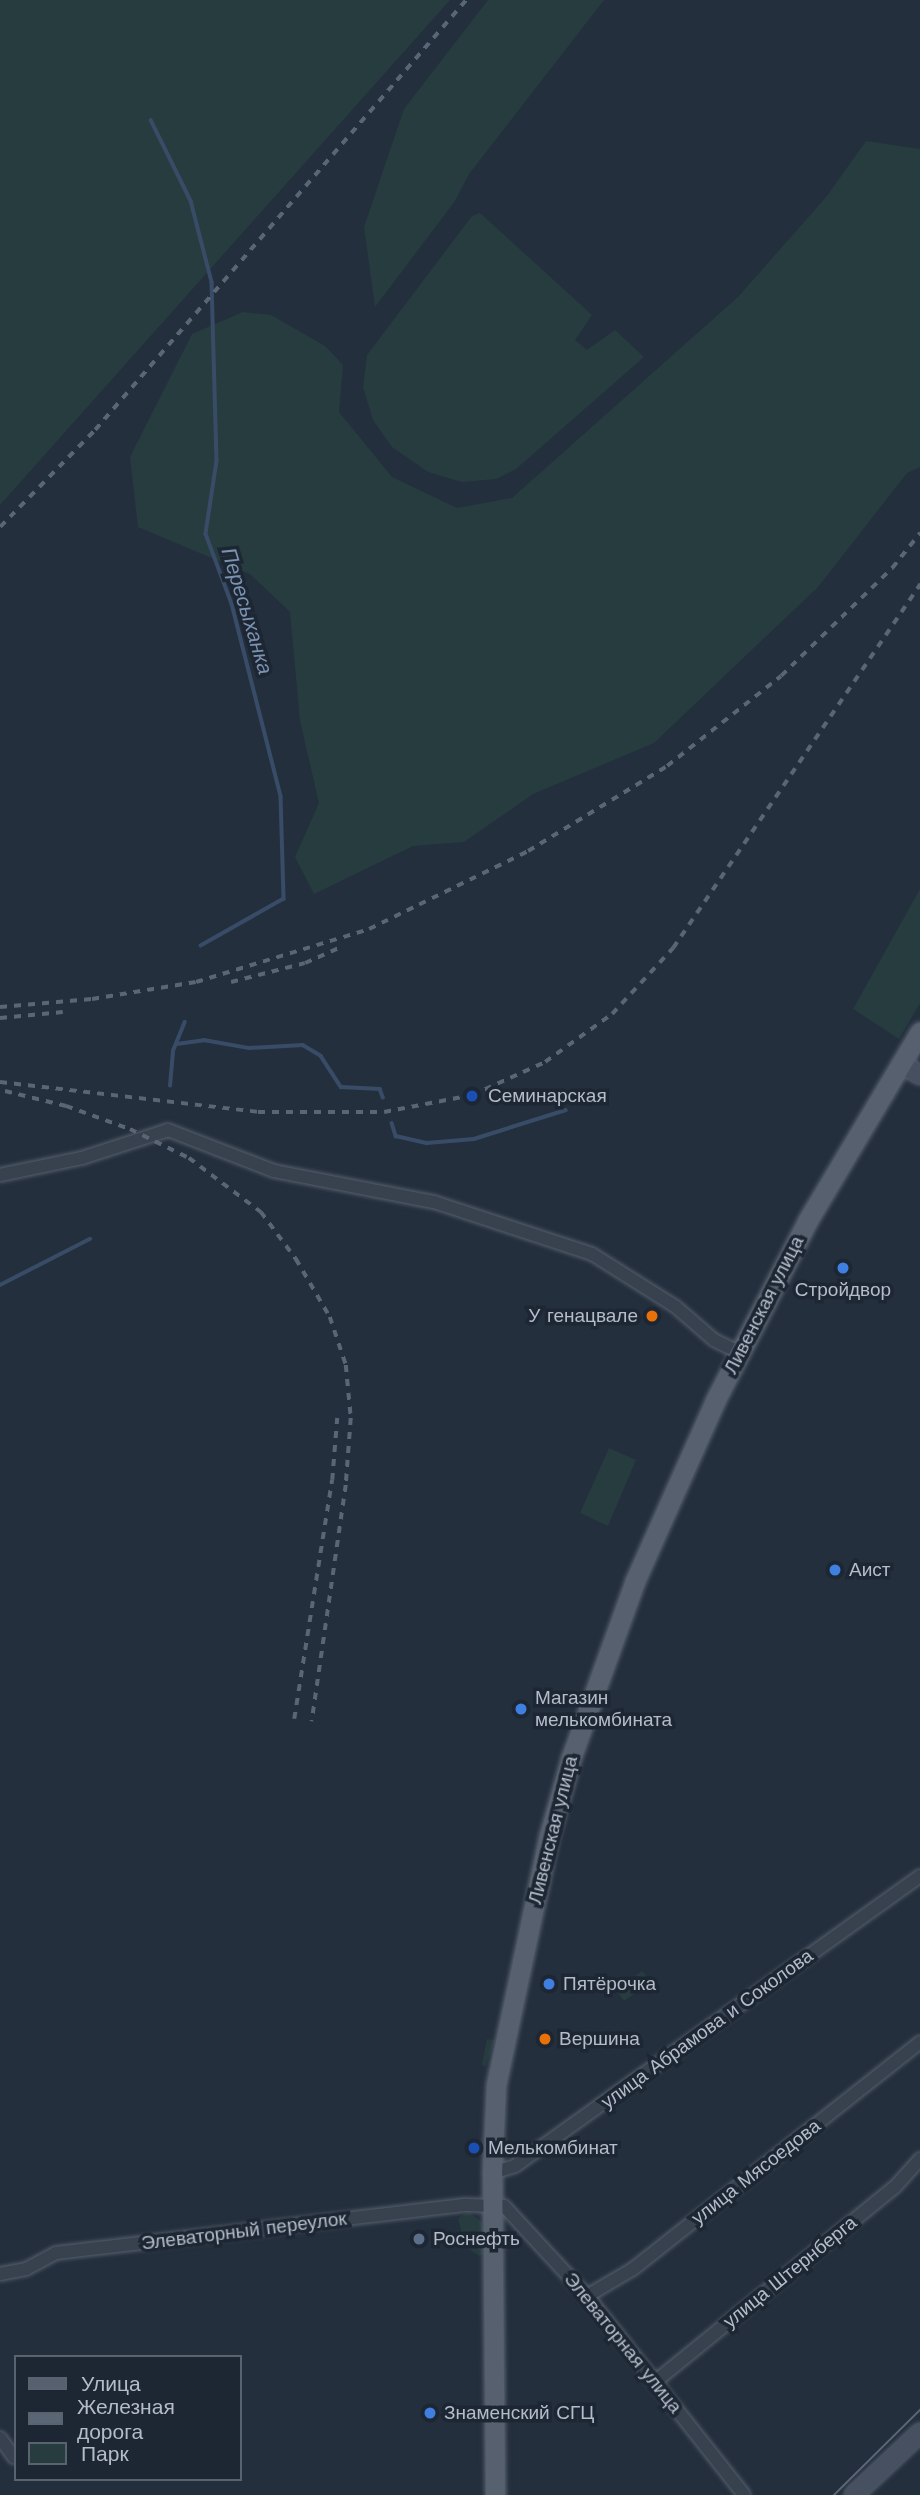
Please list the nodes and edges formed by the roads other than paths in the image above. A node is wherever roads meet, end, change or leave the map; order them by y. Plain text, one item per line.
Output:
1 (920, 1032) edge
2 (901, 1064) junction
3 (920, 1076) edge
4 (3, 1175) edge
5 (739, 1352) junction
6 (920, 1876) edge
7 (920, 2042) edge
8 (920, 2159) edge
9 (492, 2173) junction
10 (492, 2204) junction
11 (0, 2274) edge
12 (587, 2296) junction
13 (656, 2381) junction
14 (920, 2433) edge
15 (0, 2438) edge
16 (14, 2457) dead end
17 (495, 2495) edge
18 (744, 2495) edge
19 (854, 2495) edge

1 - 2 main road, Ливенская улица
2 - 3 street
2 - 5 main road, Ливенская улица
4 - 5 street
5 - 9 main road, Ливенская улица
6 - 9 street, улица Абрамова и Соколова
7 - 12 street, улица Мясоедова
8 - 13 street, улица Штернберга
9 - 10 main road, Ливенская улица
10 - 11 street, Элеваторный переулок
10 - 12 street, Элеваторная улица
10 - 17 main road, Ливенская улица
12 - 13 street, Элеваторная улица
13 - 18 street, Элеваторная улица
14 - 19 street
15 - 16 street

